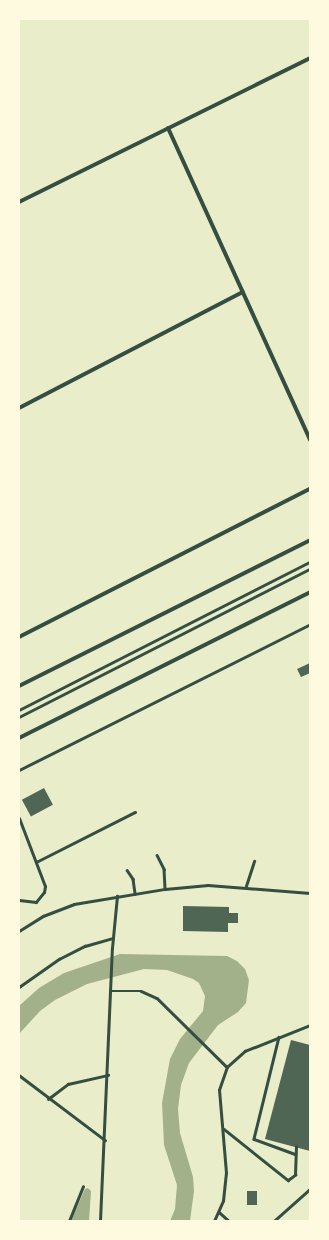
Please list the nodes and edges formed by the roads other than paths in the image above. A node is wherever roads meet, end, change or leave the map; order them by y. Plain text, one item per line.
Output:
1 (310, 58) edge
2 (168, 128) junction
3 (19, 202) edge
4 (243, 292) junction
5 (19, 408) edge
6 (310, 440) edge
7 (310, 490) edge
8 (310, 540) edge
9 (310, 592) edge
10 (310, 624) edge
11 (19, 636) edge
12 (19, 686) edge
13 (19, 738) edge
14 (19, 770) edge
15 (135, 812) dead end
16 (19, 818) edge
17 (24, 830) junction
18 (19, 832) edge
19 (36, 862) junction
20 (19, 900) edge

1 - 2 street
2 - 3 street
2 - 4 street
4 - 5 street
4 - 6 street
7 - 11 street
8 - 12 street
9 - 13 street
10 - 14 lane
15 - 19 lane
16 - 17 lane
17 - 18 lane
17 - 19 lane
19 - 20 lane

